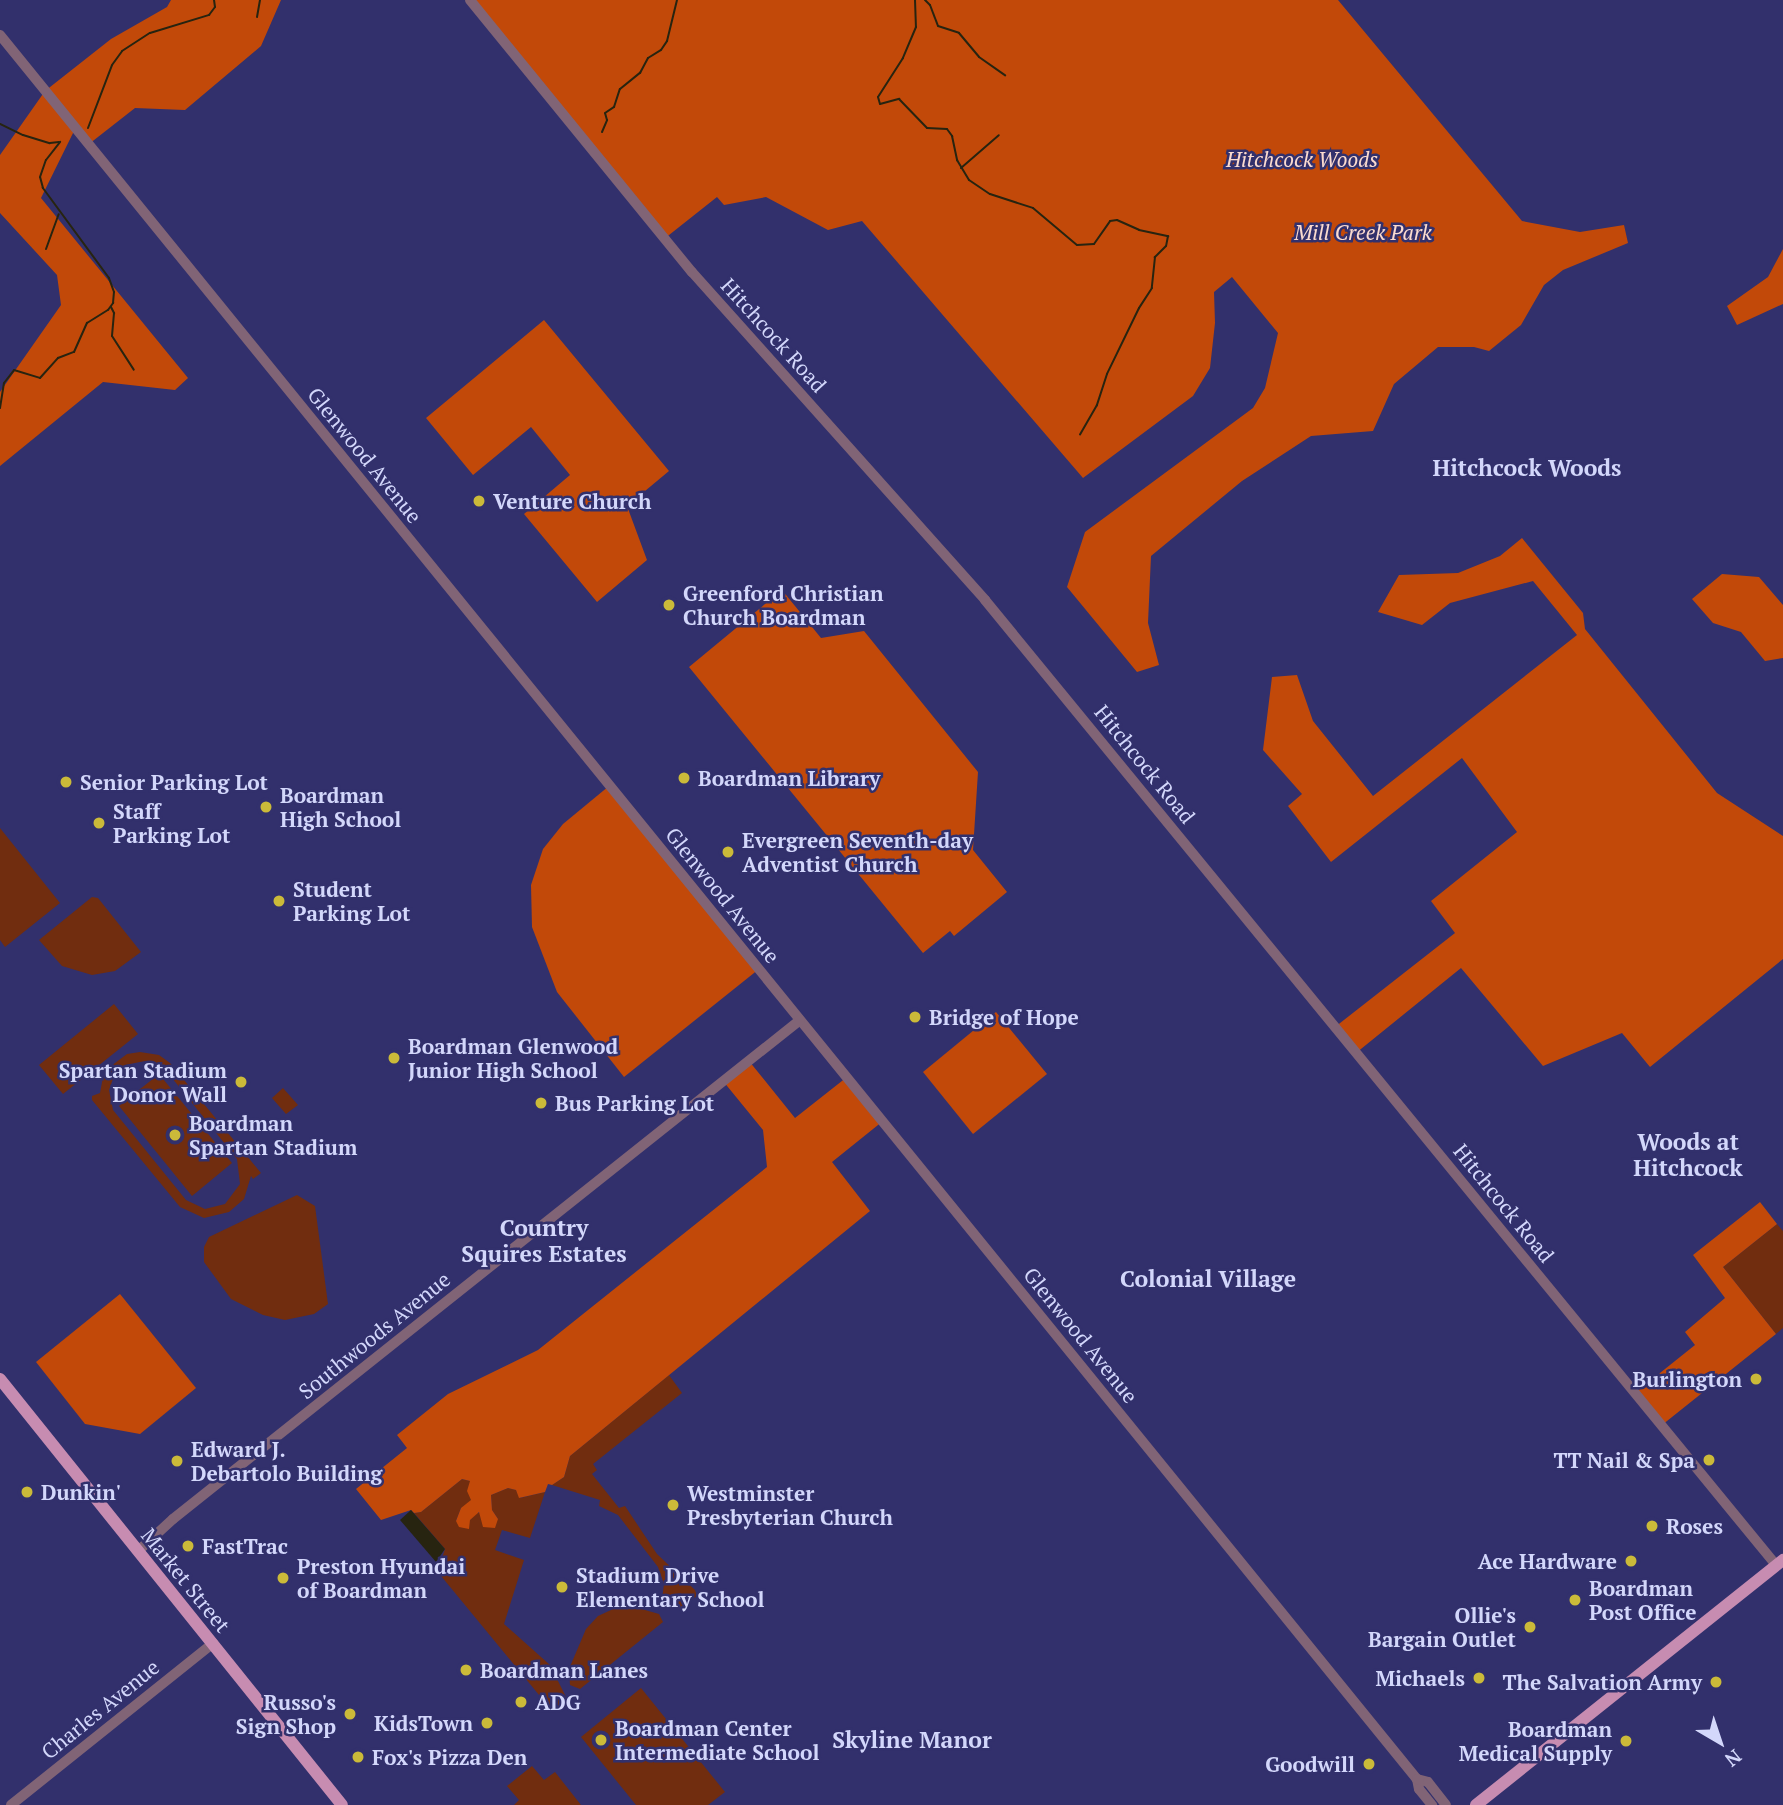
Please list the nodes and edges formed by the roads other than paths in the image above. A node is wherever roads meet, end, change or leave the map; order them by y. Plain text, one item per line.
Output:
1 (470, 0) edge
2 (0, 35) edge
3 (800, 1020) junction
4 (0, 1379) edge
5 (138, 1551) junction
6 (1780, 1563) edge
7 (213, 1643) junction
8 (1417, 1779) junction
9 (11, 1805) edge
10 (342, 1805) edge
11 (1433, 1805) edge
12 (1446, 1805) edge
13 (1476, 1805) edge

1 - 6 street, Hitchcock Road
2 - 3 street, Glenwood Avenue
3 - 5 street, Southwoods Avenue
3 - 8 street, Glenwood Avenue
4 - 5 main road, Market Street
5 - 7 main road, Market Street
6 - 13 main road
7 - 9 street, Charles Avenue
7 - 10 main road, Market Street
8 - 11 street, Glenwood Avenue
8 - 12 street, Glenwood Avenue

